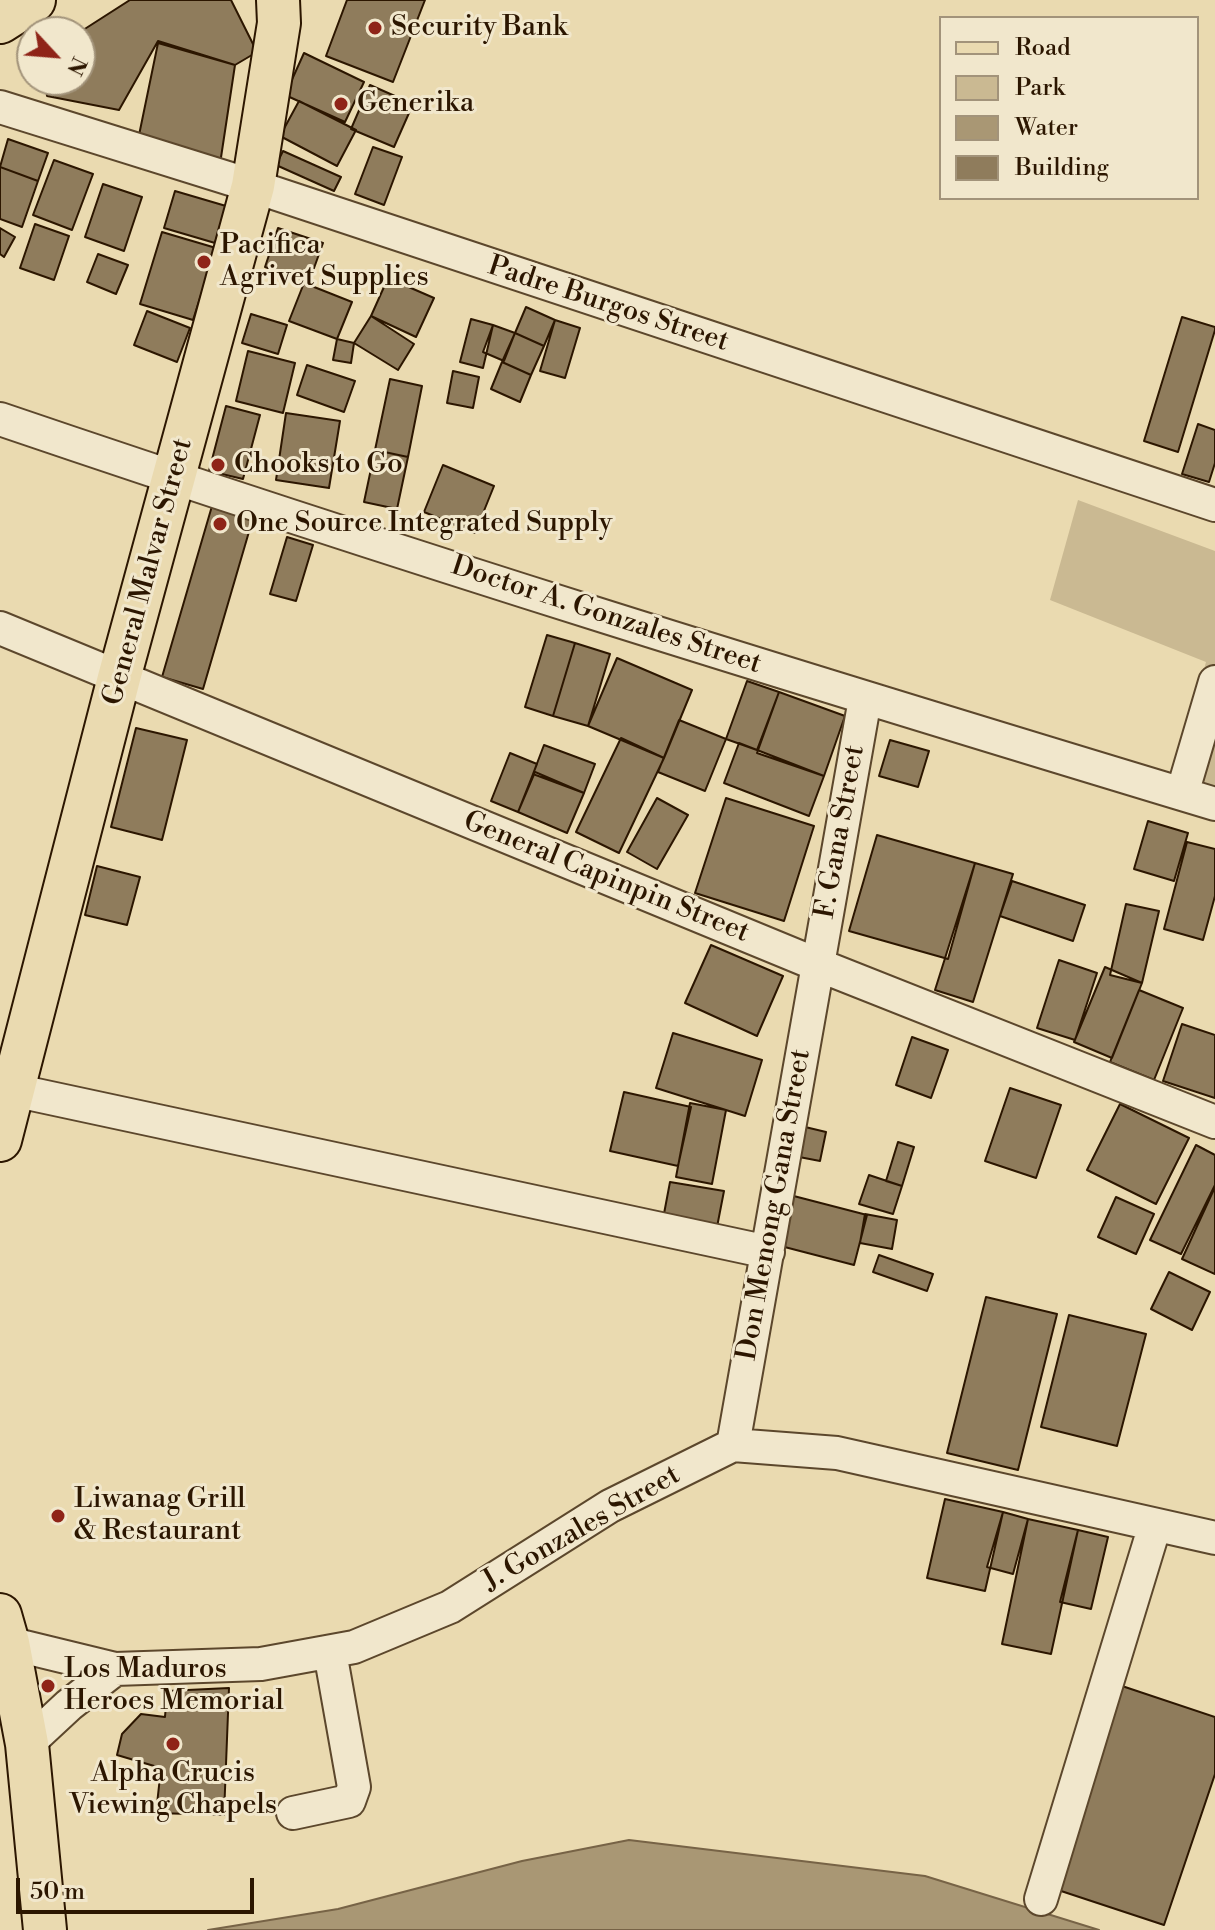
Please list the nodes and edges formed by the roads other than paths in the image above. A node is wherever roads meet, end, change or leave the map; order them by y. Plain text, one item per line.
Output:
1 (278, 0) edge
2 (0, 107) edge
3 (253, 186) junction
4 (0, 419) edge
5 (174, 478) junction
6 (1215, 505) edge
7 (0, 628) edge
8 (119, 678) junction
9 (1215, 682) edge
10 (865, 699) junction
11 (1182, 794) junction
12 (1215, 804) edge
13 (816, 964) junction
14 (13, 1090) junction
15 (1215, 1122) edge
16 (0, 1140) edge
17 (768, 1252) junction
18 (733, 1445) junction
19 (1155, 1525) junction
20 (1215, 1538) edge
21 (3, 1633) edge
22 (330, 1652) junction
23 (115, 1669) junction
24 (27, 1744) junction
25 (293, 1813) dead end
26 (1041, 1899) dead end
27 (44, 1923) edge

1 - 3 main road, General Malvar Street
2 - 3 street, Padre Burgos Street
3 - 5 main road, General Malvar Street
3 - 6 street, Padre Burgos Street
4 - 5 street, Doctor A. Gonzales Street
5 - 8 main road, General Malvar Street
5 - 10 street, Doctor A. Gonzales Street
7 - 8 street, General Capinpin Street
8 - 13 street, General Capinpin Street
8 - 14 main road, General Malvar Street
9 - 11 street
10 - 11 street, Doctor A. Gonzales Street
10 - 13 street, F. Gana Street
11 - 12 street, Doctor A. Gonzales Street
13 - 15 street, General Capinpin Street
13 - 17 street, Don Menong Gana Street
14 - 16 main road, General Malvar Street
14 - 17 street
17 - 18 street, Don Menong Gana Street
18 - 19 street
18 - 22 street, J. Gonzales Street
19 - 20 street
19 - 26 street
21 - 23 street, J. Gonzales Street
21 - 24 main road
22 - 23 street, J. Gonzales Street
22 - 25 street
23 - 24 street
24 - 27 main road

